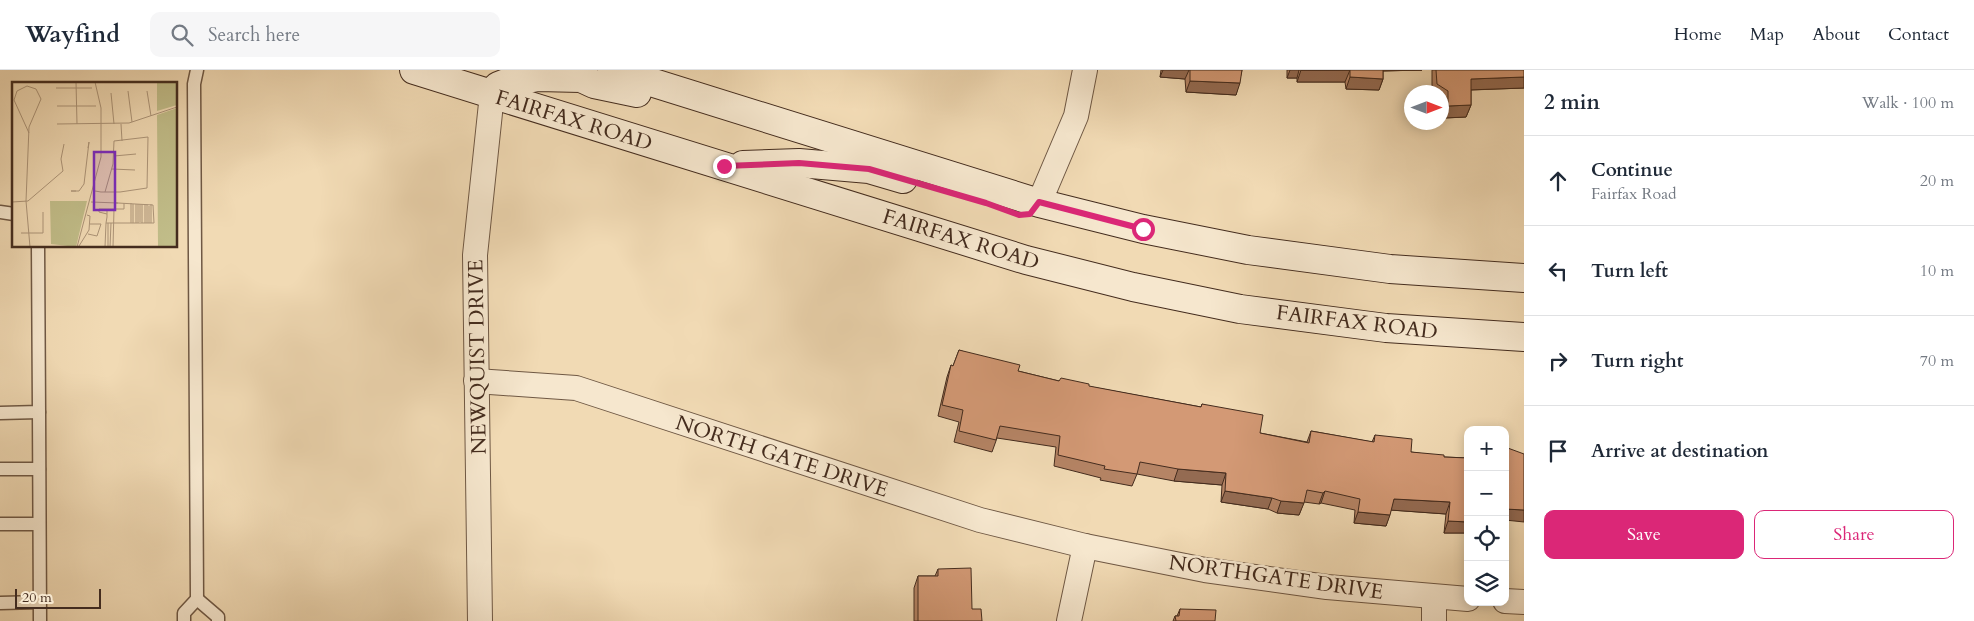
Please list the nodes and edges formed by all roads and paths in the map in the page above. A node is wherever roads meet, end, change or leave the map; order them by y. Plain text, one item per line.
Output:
1 (197, 70) edge
2 (414, 70) edge
3 (612, 70) edge
4 (1085, 70) edge
5 (492, 94) junction
6 (784, 123) junction
7 (724, 166) junction
8 (1039, 202) junction
9 (38, 248) edge
10 (1524, 278) edge
11 (1524, 337) edge
12 (476, 381) junction
13 (39, 412) junction
14 (0, 413) edge
15 (0, 469) edge
16 (40, 469) junction
17 (0, 524) edge
18 (40, 524) junction
19 (1085, 546) junction
20 (1434, 598) junction
21 (197, 599) junction
22 (1464, 599) edge
23 (1509, 601) edge
24 (40, 602) junction
25 (1524, 602) edge
26 (0, 603) edge
27 (40, 621) edge
28 (184, 621) edge
29 (218, 621) edge
30 (480, 621) edge
31 (1069, 621) edge
32 (1434, 621) edge

1 - 21 lane
2 - 5 main road, FAIRFAX ROAD
3 - 6 main road
4 - 8 street
5 - 6 main road
5 - 7 main road, FAIRFAX ROAD
5 - 12 street, NEWQUIST DRIVE
6 - 8 main road
7 - 8 main road
7 - 11 main road, FAIRFAX ROAD
8 - 10 main road
9 - 13 lane
12 - 19 street, NORTH GATE DRIVE
12 - 30 street, NEWQUIST DRIVE
13 - 14 lane
13 - 16 lane
15 - 16 lane
16 - 18 lane
17 - 18 lane
18 - 24 lane
19 - 20 street, NORTHGATE DRIVE
19 - 31 street
20 - 22 street, NORTHGATE DRIVE
20 - 32 street
21 - 28 lane
21 - 29 lane
23 - 25 street
24 - 26 lane
24 - 27 lane

